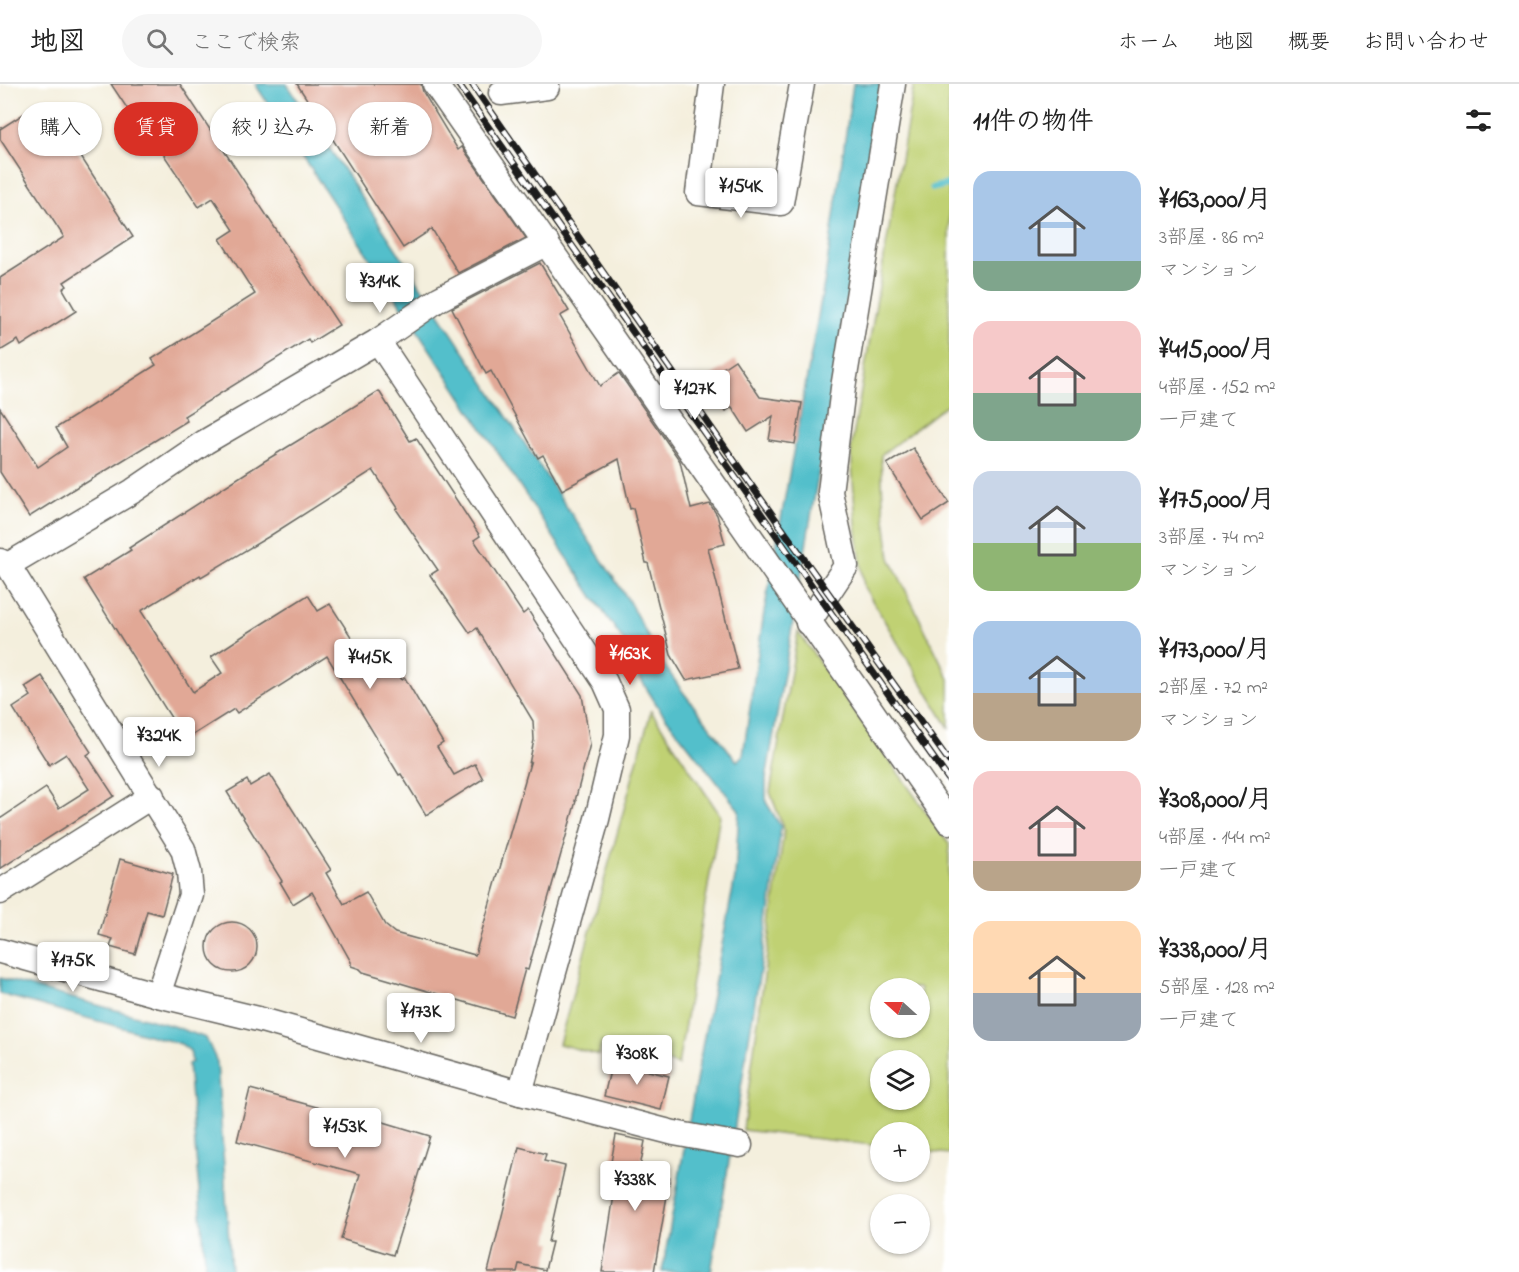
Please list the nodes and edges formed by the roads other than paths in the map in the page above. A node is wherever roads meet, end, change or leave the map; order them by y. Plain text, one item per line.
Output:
1 (435, 84) edge
2 (547, 84) edge
3 (712, 84) edge
4 (802, 84) edge
5 (893, 84) edge
6 (501, 93) dead end
7 (547, 243) junction
8 (378, 341) junction
9 (4, 563) edge
10 (808, 623) junction
11 (152, 796) junction
12 (949, 822) edge
13 (0, 891) edge
14 (0, 951) edge
15 (158, 995) junction
16 (520, 1094) junction
17 (740, 1145) dead end

1 - 7 street
2 - 6 street
3 - 4 street
5 - 10 street
7 - 8 street
7 - 10 street
8 - 9 street
8 - 16 street
9 - 11 street
10 - 12 street
11 - 13 street
11 - 15 street
14 - 15 street
15 - 16 street
16 - 17 street

